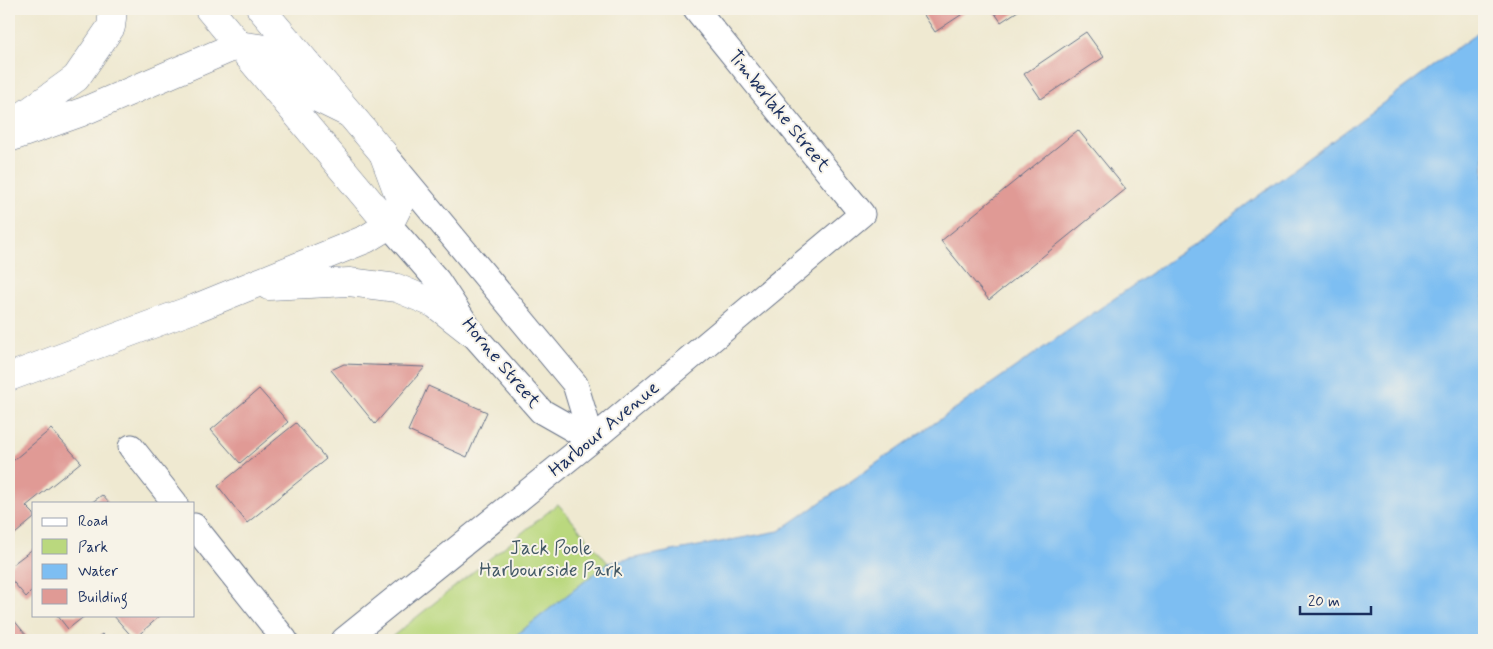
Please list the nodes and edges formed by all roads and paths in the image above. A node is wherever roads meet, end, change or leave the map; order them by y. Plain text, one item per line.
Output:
1 (114, 9) edge
2 (209, 9) edge
3 (261, 9) edge
4 (696, 9) edge
5 (238, 45) junction
6 (350, 114) junction
7 (9, 126) edge
8 (9, 138) edge
9 (383, 153) junction
10 (862, 214) joint
11 (389, 225) junction
12 (247, 287) junction
13 (472, 333) junction
14 (9, 377) edge
15 (592, 440) junction
16 (131, 447) dead end
17 (174, 502) edge
18 (195, 527) edge
19 (285, 640) edge
20 (344, 640) edge

1 - 7 main road
2 - 5 main road, Horne Street
3 - 6 main road
4 - 10 street, Timberlake Street
5 - 6 main road
5 - 8 main road
5 - 11 main road, Horne Street
6 - 9 main road
9 - 11 main road
9 - 15 street
10 - 15 street, Harbour Avenue
11 - 12 main road
11 - 13 street, Horne Street
12 - 13 main road
12 - 14 main road
13 - 15 street, Horne Street
15 - 20 street, Harbour Avenue
16 - 17 street
18 - 19 street

